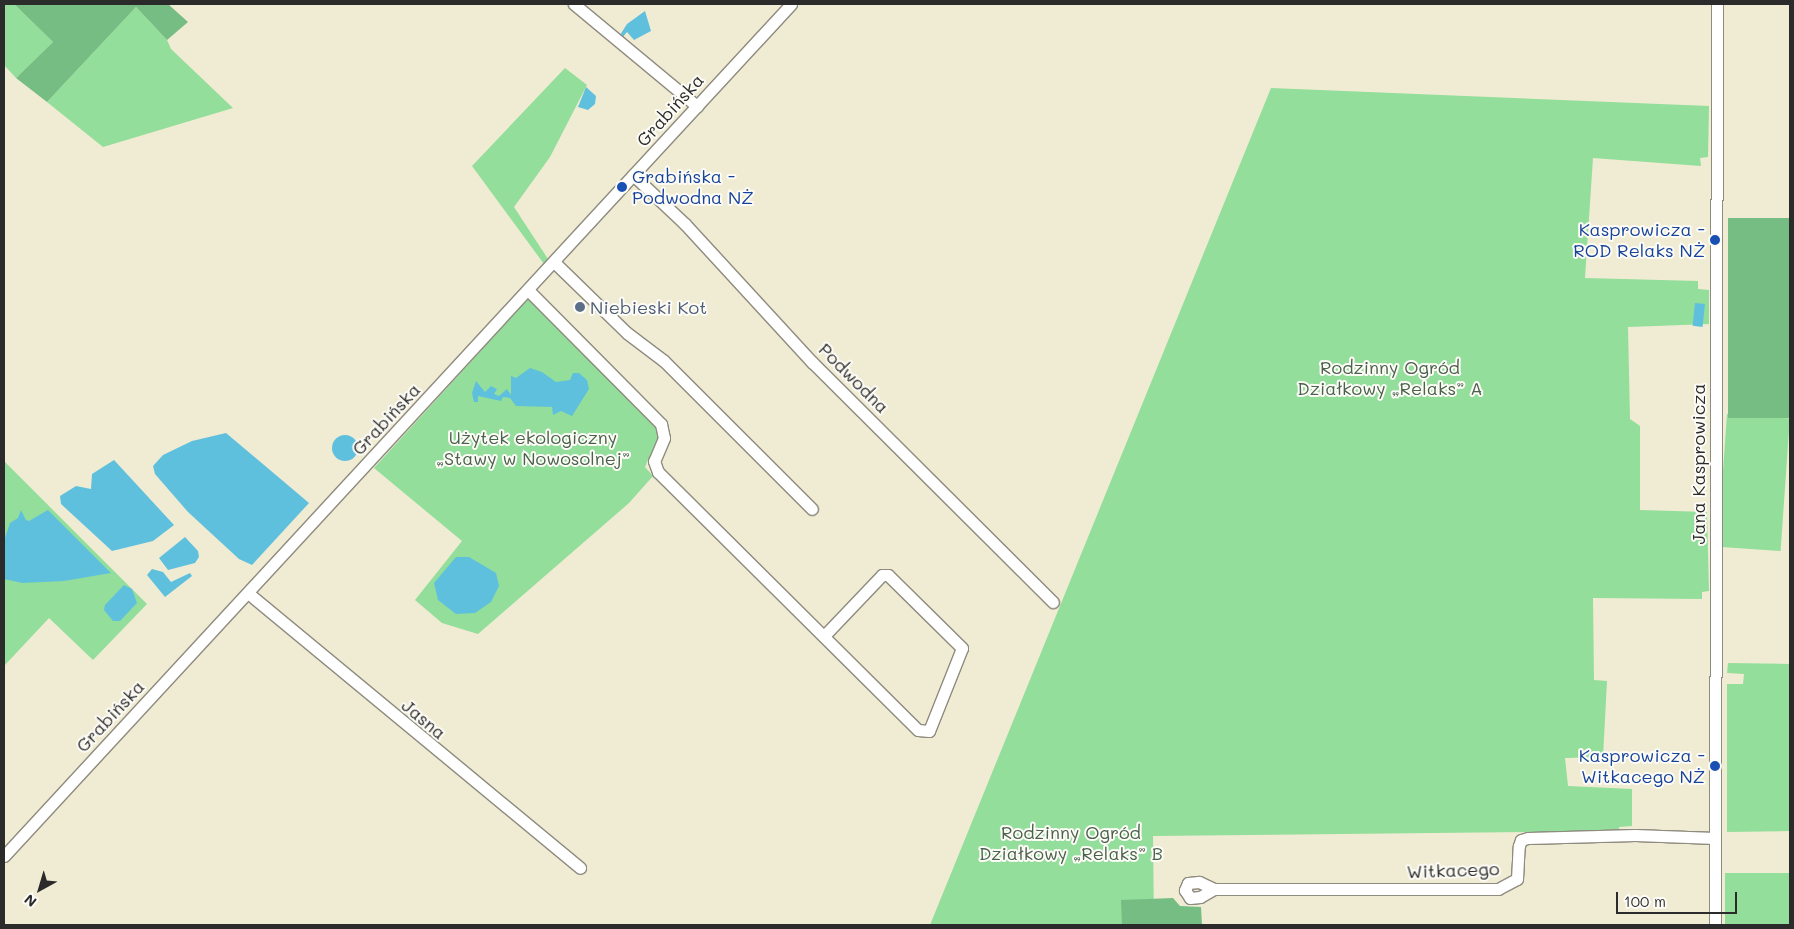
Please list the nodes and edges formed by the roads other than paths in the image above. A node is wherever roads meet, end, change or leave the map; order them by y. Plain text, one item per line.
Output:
1 (574, 4) edge
2 (790, 4) edge
3 (1717, 4) edge
4 (697, 106) junction
5 (633, 175) junction
6 (554, 262) junction
7 (528, 290) junction
8 (812, 509) dead end
9 (248, 594) junction
10 (1053, 602) dead end
11 (824, 636) junction
12 (1715, 838) junction
13 (4, 856) edge
14 (580, 868) dead end
15 (1214, 889) dead end
16 (1715, 925) edge

1 - 4 street
2 - 4 street, Grabińska
3 - 12 street, Jana Kasprowicza
4 - 5 street, Grabińska
5 - 6 street, Grabińska
5 - 10 street, Podwodna
6 - 7 street, Grabińska
6 - 8 street
7 - 9 street, Grabińska
7 - 11 street
9 - 13 street, Grabińska
9 - 14 street, Jasna
11 - 11 street
12 - 15 street, Witkacego
12 - 16 street, Jana Kasprowicza

